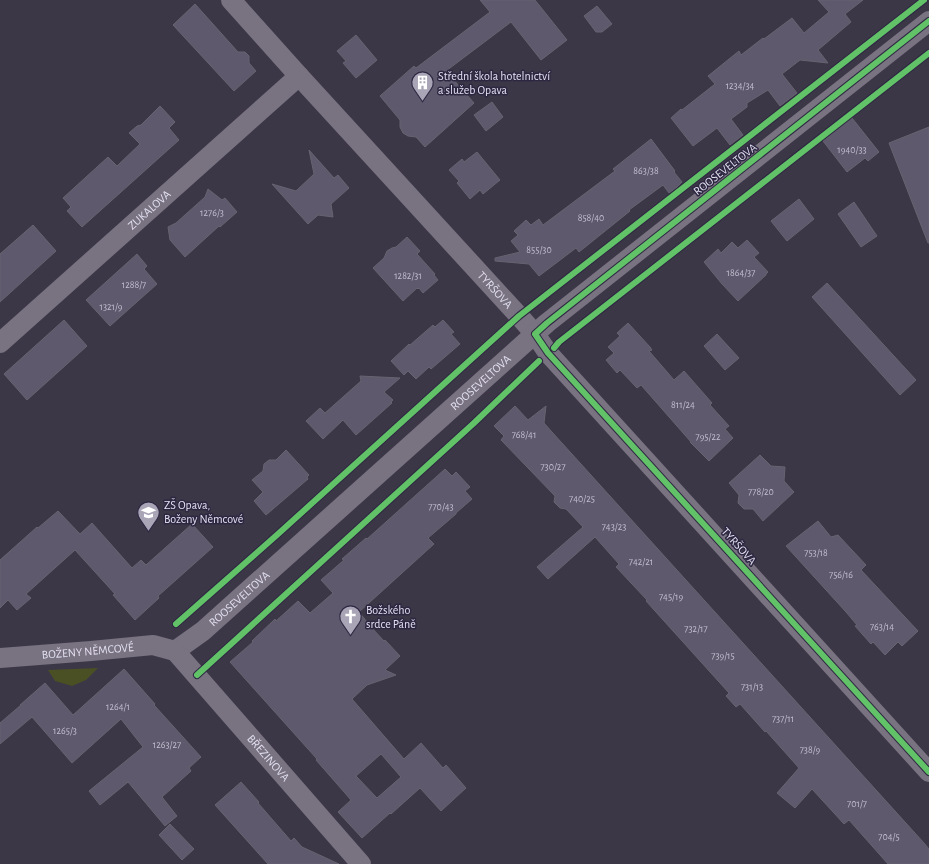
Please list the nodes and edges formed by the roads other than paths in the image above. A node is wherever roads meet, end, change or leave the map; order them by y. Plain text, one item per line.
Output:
1 (231, 0) edge
2 (929, 22) edge
3 (299, 76) junction
4 (535, 334) junction
5 (0, 343) edge
6 (175, 651) junction
7 (0, 658) edge
8 (929, 772) edge
9 (362, 864) edge

1 - 3 street, TYRŠOVA
2 - 4 street, ROOSEVELTOVA
3 - 4 street, TYRŠOVA
3 - 5 street, ZUKALOVA
4 - 6 street, ROOSEVELTOVA
4 - 8 street, TYRŠOVA
6 - 7 street, BOŽENY NĚMCOVÉ
6 - 9 street, BŘEZINOVA

